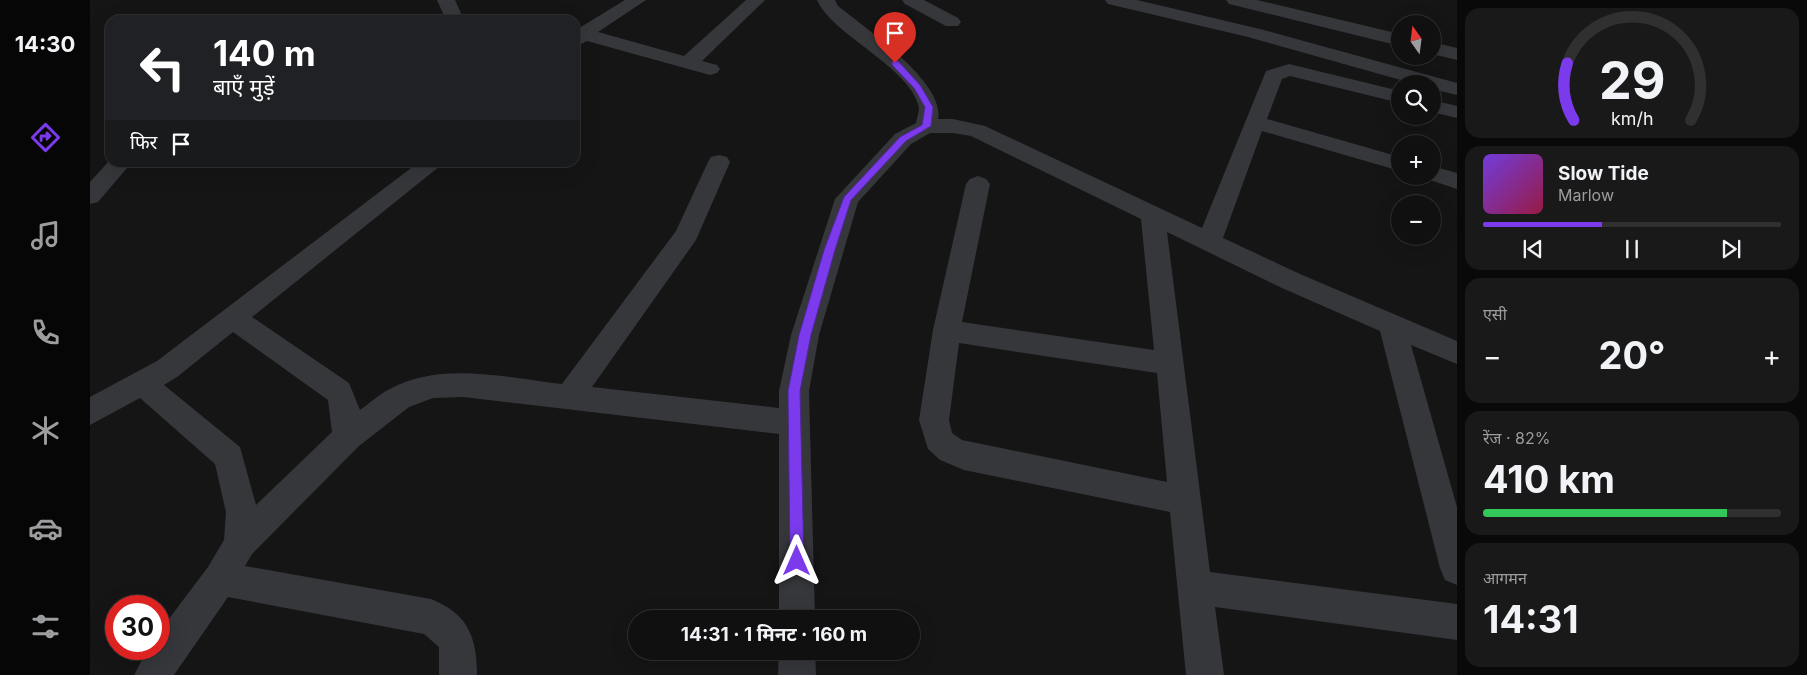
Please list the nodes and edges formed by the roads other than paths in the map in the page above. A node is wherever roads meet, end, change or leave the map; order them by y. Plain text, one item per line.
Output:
1 (446, 0) edge
2 (637, 0) edge
3 (756, 0) edge
4 (826, 0) edge
5 (911, 0) edge
6 (1114, 0) edge
7 (1235, 0) edge
8 (1316, 0) edge
9 (453, 15) edge
10 (1308, 18) junction
11 (952, 22) dead end
12 (580, 37) edge
13 (580, 38) edge
14 (1391, 38) edge
15 (1297, 45) junction
16 (1441, 50) edge
17 (1457, 54) edge
18 (688, 63) junction
19 (710, 69) dead end
20 (1457, 88) edge
21 (1391, 95) edge
22 (1441, 108) edge
23 (1457, 112) edge
24 (1255, 122) junction
25 (926, 126) junction
26 (1391, 161) edge
27 (720, 162) dead end
28 (116, 167) edge
29 (428, 167) edge
30 (1441, 176) edge
31 (1457, 180) edge
32 (978, 184) dead end
33 (90, 196) edge
34 (1153, 216) junction
35 (1209, 243) junction
36 (232, 318) junction
37 (1392, 324) junction
38 (947, 330) junction
39 (1457, 353) edge
40 (1170, 364) junction
41 (142, 383) junction
42 (569, 397) junction
43 (90, 412) edge
44 (794, 423) junction
45 (348, 437) junction
46 (1185, 500) junction
47 (240, 543) junction
48 (1457, 568) edge
49 (220, 579) junction
50 (1195, 588) junction
51 (797, 610) edge
52 (1457, 622) edge
53 (797, 660) edge
54 (153, 675) edge
55 (458, 675) edge
56 (797, 675) edge
57 (1205, 675) edge

1 - 9 street
2 - 12 street
3 - 18 street
4 - 25 street
5 - 11 street
6 - 15 street
7 - 10 street
8 - 10 street
10 - 14 street
10 - 15 street
13 - 18 street
15 - 20 street
16 - 17 street
18 - 19 street
21 - 24 street
22 - 23 street
24 - 26 street
24 - 35 street
25 - 34 street
25 - 44 street
27 - 42 street
28 - 33 street
29 - 36 street
30 - 31 street
32 - 38 street
34 - 35 street
34 - 40 street
35 - 37 street
36 - 41 street
36 - 45 street
37 - 39 street
37 - 48 street
38 - 40 street
38 - 46 street
40 - 46 street
41 - 43 street
41 - 47 street
42 - 44 street
42 - 45 street
44 - 51 street
45 - 47 street
46 - 50 street
47 - 49 street
49 - 54 street
49 - 55 street
50 - 52 street
50 - 57 street
53 - 56 street

